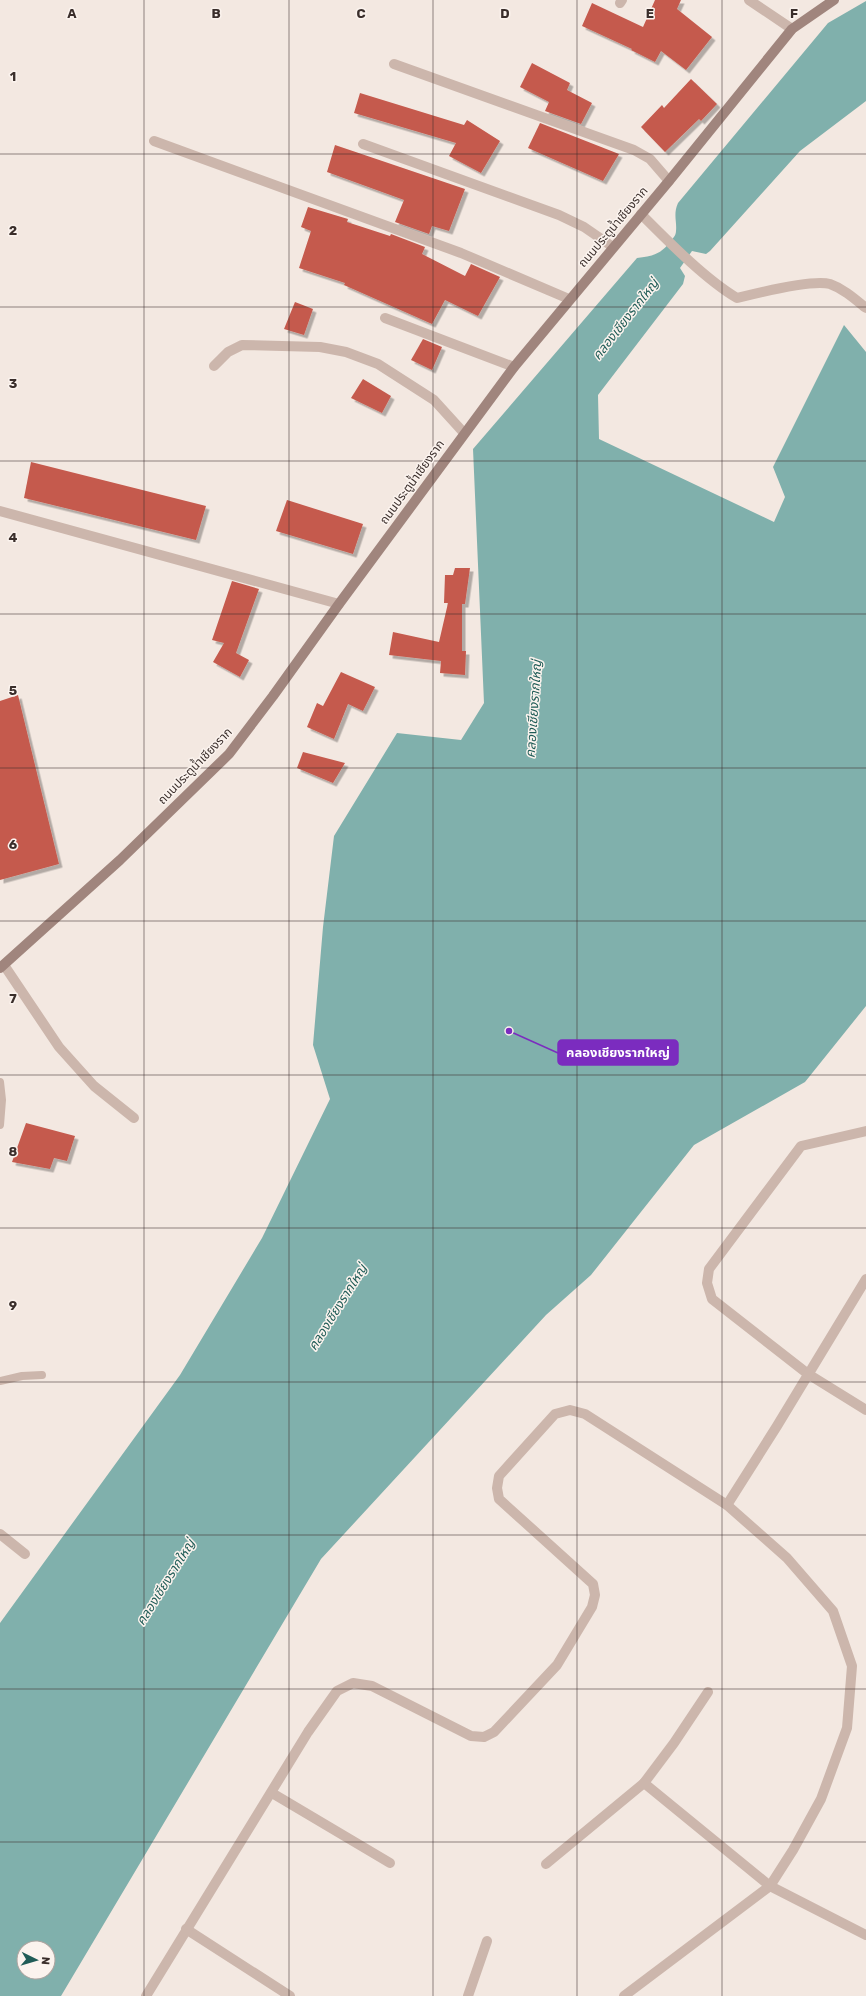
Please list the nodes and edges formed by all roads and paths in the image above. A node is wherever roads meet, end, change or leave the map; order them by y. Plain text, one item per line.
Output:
1 (749, 0) edge
2 (834, 0) edge
3 (792, 29) junction
4 (394, 64) dead end
5 (154, 141) dead end
6 (363, 144) dead end
7 (669, 181) junction
8 (641, 214) junction
9 (613, 247) junction
10 (569, 299) junction
11 (866, 308) edge
12 (385, 318) dead end
13 (214, 366) dead end
14 (514, 367) junction
15 (464, 433) junction
16 (0, 510) edge
17 (339, 604) junction
18 (2, 967) edge
19 (0, 1082) edge
20 (134, 1118) dead end
21 (0, 1125) edge
22 (866, 1131) edge
23 (866, 1279) edge
24 (808, 1374) junction
25 (42, 1375) dead end
26 (0, 1381) edge
27 (866, 1410) edge
28 (727, 1505) junction
29 (0, 1534) edge
30 (25, 1554) dead end
31 (708, 1692) dead end
32 (644, 1783) junction
33 (272, 1793) junction
34 (390, 1863) dead end
35 (546, 1864) dead end
36 (770, 1886) junction
37 (186, 1929) junction
38 (866, 1934) edge
39 (487, 1941) dead end
40 (146, 1996) edge
41 (290, 1996) edge
42 (468, 1996) edge
43 (624, 1996) edge

1 - 3 street
2 - 3 street, ถนนประตูน้ำเชียงราก
3 - 7 street, ถนนประตูน้ำเชียงราก
4 - 7 street
5 - 10 street
6 - 9 street
7 - 8 street, ถนนประตูน้ำเชียงราก
8 - 9 street, ถนนประตูน้ำเชียงราก
8 - 11 street
9 - 10 street, ถนนประตูน้ำเชียงราก
10 - 14 street, ถนนประตูน้ำเชียงราก
12 - 14 street
13 - 15 street
14 - 15 street, ถนนประตูน้ำเชียงราก
15 - 17 street, ถนนประตูน้ำเชียงราก
16 - 17 street
17 - 18 street, ถนนประตูน้ำเชียงราก
18 - 20 street
19 - 21 lane
22 - 24 street
23 - 24 street
24 - 27 street
24 - 28 street
25 - 26 lane
28 - 33 street
28 - 36 street
29 - 30 street
31 - 32 street
32 - 35 street
32 - 36 street
33 - 34 street
33 - 37 street
36 - 38 street
36 - 43 street
37 - 40 street
37 - 41 street
39 - 42 street

